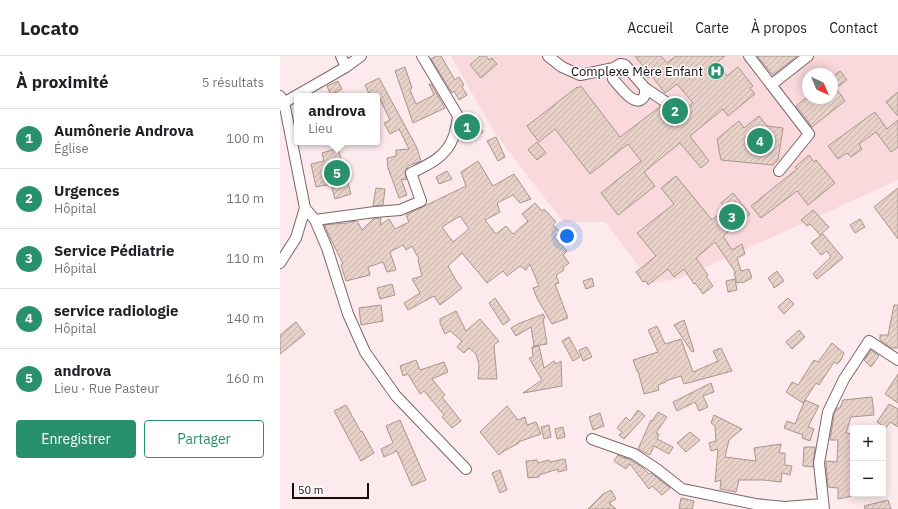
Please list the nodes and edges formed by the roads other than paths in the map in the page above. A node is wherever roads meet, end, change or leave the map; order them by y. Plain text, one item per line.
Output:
1 (341, 56) edge
2 (361, 56) edge
3 (422, 56) edge
4 (548, 56) edge
5 (749, 56) edge
6 (808, 56) edge
7 (346, 66) junction
8 (614, 68) junction
9 (771, 85) junction
10 (645, 88) junction
11 (296, 93) edge
12 (294, 94) edge
13 (281, 101) edge
14 (673, 107) dead end
15 (779, 171) dead end
16 (305, 208) junction
17 (315, 220) junction
18 (280, 263) edge
19 (898, 360) edge
20 (592, 439) dead end
21 (466, 469) dead end
22 (823, 507) edge

1 - 7 street
2 - 7 street
3 - 17 street
4 - 8 street
5 - 9 street
6 - 9 street
7 - 11 street
8 - 10 street
8 - 10 street
9 - 15 street
10 - 14 street
12 - 13 street
13 - 16 street
16 - 17 street
16 - 18 street
17 - 21 street
19 - 22 street
20 - 22 street

